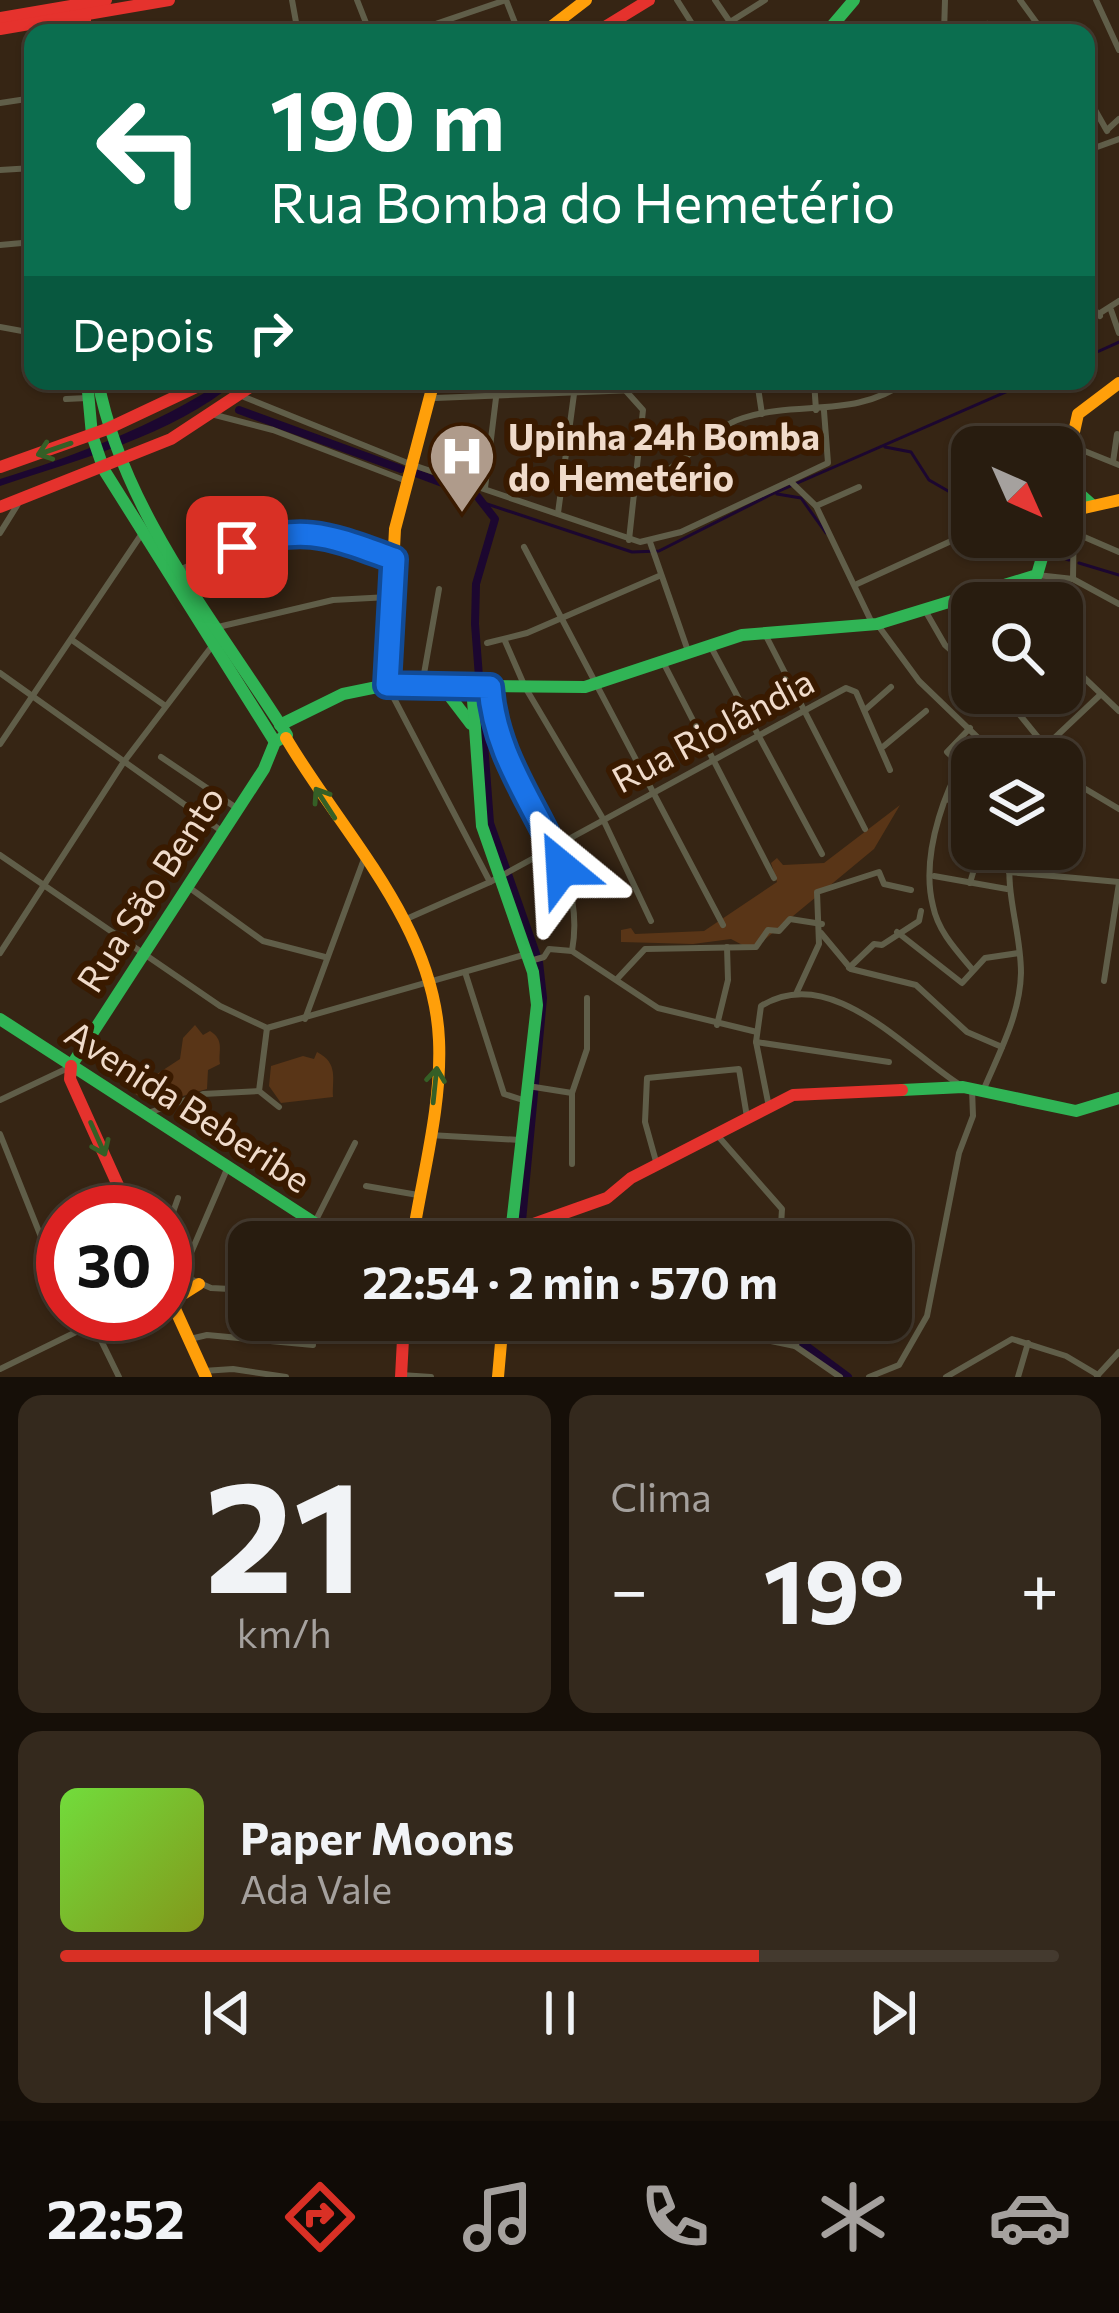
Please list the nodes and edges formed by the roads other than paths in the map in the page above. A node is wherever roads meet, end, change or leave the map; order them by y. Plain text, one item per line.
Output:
1 (106, 0) edge
2 (169, 0) edge
3 (506, 0) edge
4 (586, 0) edge
5 (649, 0) edge
6 (715, 0) edge
7 (749, 0) edge
8 (765, 0) edge
9 (854, 0) edge
10 (1019, 0) edge
11 (1096, 0) edge
12 (86, 7) edge
13 (755, 8) junction
14 (67, 15) edge
15 (0, 18) edge
16 (435, 24) edge
17 (555, 24) edge
18 (610, 24) edge
19 (834, 24) edge
20 (1037, 24) edge
21 (0, 29) edge
22 (1119, 50) edge
23 (1095, 109) edge
24 (1119, 119) edge
25 (1112, 136) edge
26 (1119, 302) edge
27 (1095, 310) edge
28 (1111, 310) junction
29 (1100, 316) junction
30 (1095, 318) edge
31 (1119, 333) edge
32 (1119, 383) edge
33 (87, 390) edge
34 (100, 390) edge
35 (190, 390) edge
36 (249, 390) edge
37 (435, 390) edge
38 (625, 390) edge
39 (666, 390) edge
40 (758, 390) edge
41 (816, 390) edge
42 (893, 390) edge
43 (574, 394) junction
44 (629, 394) junction
45 (242, 396) junction
46 (87, 398) junction
47 (435, 398) junction
48 (496, 398) junction
49 (66, 399) dead end
50 (820, 411) junction
51 (762, 414) junction
52 (215, 416) junction
53 (1074, 426) edge
54 (109, 433) junction
55 (1117, 434) edge
56 (94, 440) junction
57 (1083, 450) edge
58 (117, 457) junction
59 (102, 464) junction
60 (410, 464) junction
61 (1116, 464) edge
62 (0, 467) edge
63 (405, 480) junction
64 (638, 480) junction
65 (792, 483) junction
66 (859, 487) dead end
67 (484, 488) junction
68 (1083, 498) edge
69 (20, 501) junction
70 (1117, 503) edge
71 (1091, 504) junction
72 (815, 506) junction
73 (0, 507) edge
74 (1083, 507) edge
75 (558, 513) junction
76 (0, 533) edge
77 (141, 535) junction
78 (1083, 536) edge
79 (628, 540) junction
80 (951, 541) edge
81 (524, 547) dead end
82 (652, 548) junction
83 (1119, 552) edge
84 (1042, 558) edge
85 (1074, 558) edge
86 (394, 559) junction
87 (179, 570) junction
88 (1037, 575) junction
89 (659, 577) junction
90 (1073, 580) junction
91 (856, 584) junction
92 (439, 589) dead end
93 (389, 597) junction
94 (1119, 604) edge
95 (926, 612) junction
96 (564, 616) junction
97 (875, 624) junction
98 (218, 627) junction
99 (764, 631) junction
100 (73, 640) junction
101 (505, 641) junction
102 (487, 643) dead end
103 (709, 644) junction
104 (212, 646) junction
105 (951, 650) edge
106 (688, 651) junction
107 (663, 660) junction
108 (0, 673) edge
109 (1083, 677) edge
110 (600, 683) junction
111 (387, 685) junction
112 (422, 685) junction
113 (442, 686) junction
114 (481, 686) junction
115 (525, 687) junction
116 (892, 687) dead end
117 (1100, 695) junction
118 (33, 696) junction
119 (164, 705) junction
120 (804, 709) junction
121 (866, 709) junction
122 (926, 711) dead end
123 (1119, 711) edge
124 (1021, 714) edge
125 (970, 728) junction
126 (279, 732) junction
127 (475, 734) junction
128 (756, 735) junction
129 (960, 738) edge
130 (979, 738) edge
131 (1040, 738) edge
132 (1054, 738) edge
133 (0, 743) edge
134 (884, 746) junction
135 (295, 755) junction
136 (161, 757) dead end
137 (710, 761) junction
138 (124, 763) junction
139 (264, 769) junction
140 (890, 770) dead end
141 (1083, 787) edge
142 (951, 788) edge
143 (655, 791) junction
144 (947, 798) junction
145 (951, 802) edge
146 (233, 805) junction
147 (1119, 808) edge
148 (602, 818) junction
149 (866, 829) dead end
150 (223, 832) junction
151 (553, 845) junction
152 (822, 854) dead end
153 (0, 855) edge
154 (364, 860) junction
155 (974, 870) edge
156 (1008, 872) joint
157 (933, 875) junction
158 (497, 878) junction
159 (773, 878) dead end
160 (1119, 882) edge
161 (970, 883) junction
162 (45, 885) junction
163 (187, 886) junction
164 (1007, 889) junction
165 (911, 890) dead end
166 (921, 911) dead end
167 (401, 921) junction
168 (651, 921) dead end
169 (723, 926) dead end
170 (822, 929) junction
171 (897, 932) junction
172 (727, 947) junction
173 (572, 951) junction
174 (0, 953) edge
175 (1019, 953) junction
176 (144, 955) junction
177 (325, 957) junction
178 (534, 958) junction
179 (849, 968) junction
180 (972, 969) junction
181 (465, 972) junction
182 (617, 978) junction
183 (428, 981) junction
184 (1104, 981) dead end
185 (796, 994) junction
186 (586, 998) dead end
187 (0, 1019) edge
188 (304, 1019) junction
189 (717, 1025) junction
190 (267, 1028) junction
191 (757, 1032) junction
192 (756, 1042) junction
193 (1002, 1047) junction
194 (889, 1063) dead end
195 (71, 1066) junction
196 (973, 1089) junction
197 (529, 1090) junction
198 (260, 1091) junction
199 (572, 1094) junction
200 (1119, 1098) edge
201 (0, 1100) edge
202 (769, 1107) junction
203 (279, 1108) dead end
204 (144, 1114) junction
205 (747, 1118) junction
206 (0, 1134) edge
207 (429, 1135) junction
208 (718, 1136) junction
209 (520, 1140) junction
210 (355, 1143) dead end
211 (229, 1164) junction
212 (572, 1165) dead end
213 (659, 1168) junction
214 (118, 1185) edge
215 (366, 1186) dead end
216 (418, 1195) junction
217 (314, 1221) edge
218 (316, 1221) edge
219 (415, 1221) edge
220 (516, 1221) edge
221 (545, 1221) edge
222 (783, 1221) edge
223 (36, 1224) edge
224 (192, 1250) edge
225 (192, 1281) edge
226 (199, 1284) junction
227 (192, 1286) edge
228 (228, 1287) edge
229 (192, 1338) edge
230 (57, 1341) edge
231 (101, 1341) edge
232 (191, 1341) edge
233 (403, 1341) edge
234 (501, 1341) edge
235 (794, 1341) edge
236 (797, 1342) joint
237 (1028, 1343) junction
238 (314, 1345) dead end
239 (1119, 1352) edge
240 (0, 1369) edge
241 (205, 1374) edge
242 (401, 1376) edge
243 (1097, 1376) edge
244 (119, 1377) edge
245 (286, 1377) edge
246 (431, 1377) edge
247 (498, 1377) edge
248 (840, 1377) edge
249 (868, 1377) edge
250 (946, 1377) edge
251 (1018, 1377) edge

1 - 12 main road
2 - 12 main road
3 - 16 street
4 - 17 main road
5 - 18 main road
6 - 13 street
7 - 13 street
8 - 13 street
9 - 19 main road
10 - 20 street
11 - 22 street
12 - 14 main road
14 - 15 main road
14 - 21 main road
23 - 25 street
24 - 25 street
26 - 28 street
27 - 29 street
28 - 29 street
28 - 31 street
29 - 30 street
32 - 53 main road
33 - 46 main road
34 - 54 main road
35 - 54 main road
36 - 45 main road
37 - 47 main road
38 - 44 street
39 - 44 street
40 - 51 street
41 - 50 street
42 - 50 street
43 - 44 street
43 - 48 street
43 - 75 street
44 - 64 street
45 - 52 main road
45 - 60 street
46 - 49 street
46 - 56 main road
47 - 48 street
47 - 60 main road
48 - 67 street
50 - 51 street
50 - 65 street
51 - 64 street
52 - 58 main road
52 - 63 street
54 - 56 main road
54 - 58 main road
55 - 61 street
56 - 59 main road
56 -> 62 main road
57 - 61 street
58 - 59 main road
58 - 87 main road
59 - 69 main road
59 - 77 main road
60 - 63 main road
60 - 67 street
63 - 86 main road
64 - 79 street
65 - 72 street
65 - 82 street
66 - 72 street
67 - 75 street
68 - 71 main road
69 - 73 main road
69 - 76 street
70 - 71 main road
71 - 74 main road
72 - 91 street
75 - 79 street
77 - 100 street
77 - 104 main road
78 - 83 street
79 - 82 street
80 - 91 street
81 - 96 street
82 - 89 street
84 - 88 main road
85 - 90 street
86 - 87 street
86 - 93 main road
87 - 98 main road
88 - 90 street
88 - 95 main road
89 - 96 street
89 - 106 street
90 - 94 street
91 - 97 street
92 - 112 street
93 - 98 street
93 - 111 main road
95 - 97 main road
95 - 105 street
96 - 101 street
96 - 110 street
97 - 99 main road
97 - 125 street
98 - 126 main road
99 - 103 main road
99 - 120 street
100 - 118 street
100 - 119 street
101 - 102 street
101 - 115 street
103 - 106 main road
103 - 128 street
104 - 119 street
104 - 126 main road
106 - 107 main road
107 - 110 main road
107 - 137 street
108 - 118 street
109 - 117 street
110 - 115 main road
110 - 143 street
111 - 112 main road
111 - 126 main road
111 - 158 street
112 - 113 main road
113 - 114 main road
113 - 127 main road
114 - 115 main road
114 - 127 main road
114 - 151 street
115 - 148 street
116 - 121 street
117 - 123 street
117 - 132 street
118 - 133 street
118 - 138 street
119 - 138 street
120 - 121 street, Rua Riolândia
120 - 128 street, Rua Riolândia
120 - 149 street
121 - 134 street
122 - 134 street
124 - 131 street
125 - 129 street
125 - 130 street
126 - 135 main road
126 - 139 main road, Rua São Bento
127 - 158 main road
128 - 137 street, Rua Riolândia
128 - 152 street
134 - 140 street
135 - 139 main road
154 -> 135 main road
136 - 146 street
137 - 143 street, Rua Riolândia
137 - 159 street
138 - 150 street
138 - 162 street
139 - 146 main road, Rua São Bento
141 - 147 street
142 - 144 street
143 - 148 street, Rua Riolândia
143 - 169 street
144 - 145 street
144 - 157 street
146 - 150 main road, Rua São Bento
148 - 151 street, Rua Riolândia
148 - 168 street
150 - 163 main road, Rua São Bento
151 - 158 street, Rua Riolândia
151 - 173 street
153 - 162 street
154 - 167 main road
154 - 177 street
155 - 161 street
156 - 160 street
156 - 164 street
157 - 161 street
157 - 180 street
158 - 167 street, Rua Riolândia
158 - 178 main road
160 - 184 street
161 - 164 street
162 - 174 street
162 - 176 street
163 - 176 main road, Rua São Bento
163 - 177 street
164 - 175 street
165 - 170 street
166 - 171 street
167 - 183 main road
170 - 172 street
170 - 179 street
170 - 185 street
171 - 179 street
171 - 180 street
172 - 182 street
172 - 189 street
173 - 178 street
173 - 182 street
175 - 180 street
175 - 193 street
176 - 190 street
176 - 195 main road, Rua São Bento
177 - 188 street
178 - 181 street
178 - 197 main road
179 - 193 street
181 - 183 street
181 - 197 street
182 - 189 street
183 - 188 street
207 -> 183 main road
185 - 191 street
185 - 196 street
186 - 199 street
187 - 195 main road, Avenida Beberibe
188 - 190 street
189 - 191 street
190 - 198 street
191 - 192 street
192 - 194 street
192 - 202 street
193 - 196 street
195 - 201 street
195 - 204 main road, Avenida Beberibe
195 -> 214 main road
196 - 200 main road
196 - 202 main road
196 - 249 street
197 - 199 street
197 - 209 main road
198 - 203 street
198 - 204 street
199 - 212 street
202 - 205 main road
204 - 211 main road, Avenida Beberibe
205 - 208 main road
205 - 213 street
206 - 223 street
207 - 209 street
207 - 216 main road
208 - 213 main road
208 - 222 street
209 - 220 main road
210 - 218 street
211 - 217 main road, Avenida Beberibe
211 - 224 street
213 - 221 main road
215 - 216 street
216 - 219 main road
225 - 226 street
226 - 227 main road
226 - 228 street
229 - 238 street
230 - 240 street
231 - 244 street
232 - 241 main road
233 - 242 main road
234 - 247 main road
235 - 236 street
236 - 248 street
237 - 243 street
237 - 250 street
237 - 251 street
239 - 243 street
241 - 245 street
242 - 246 street

